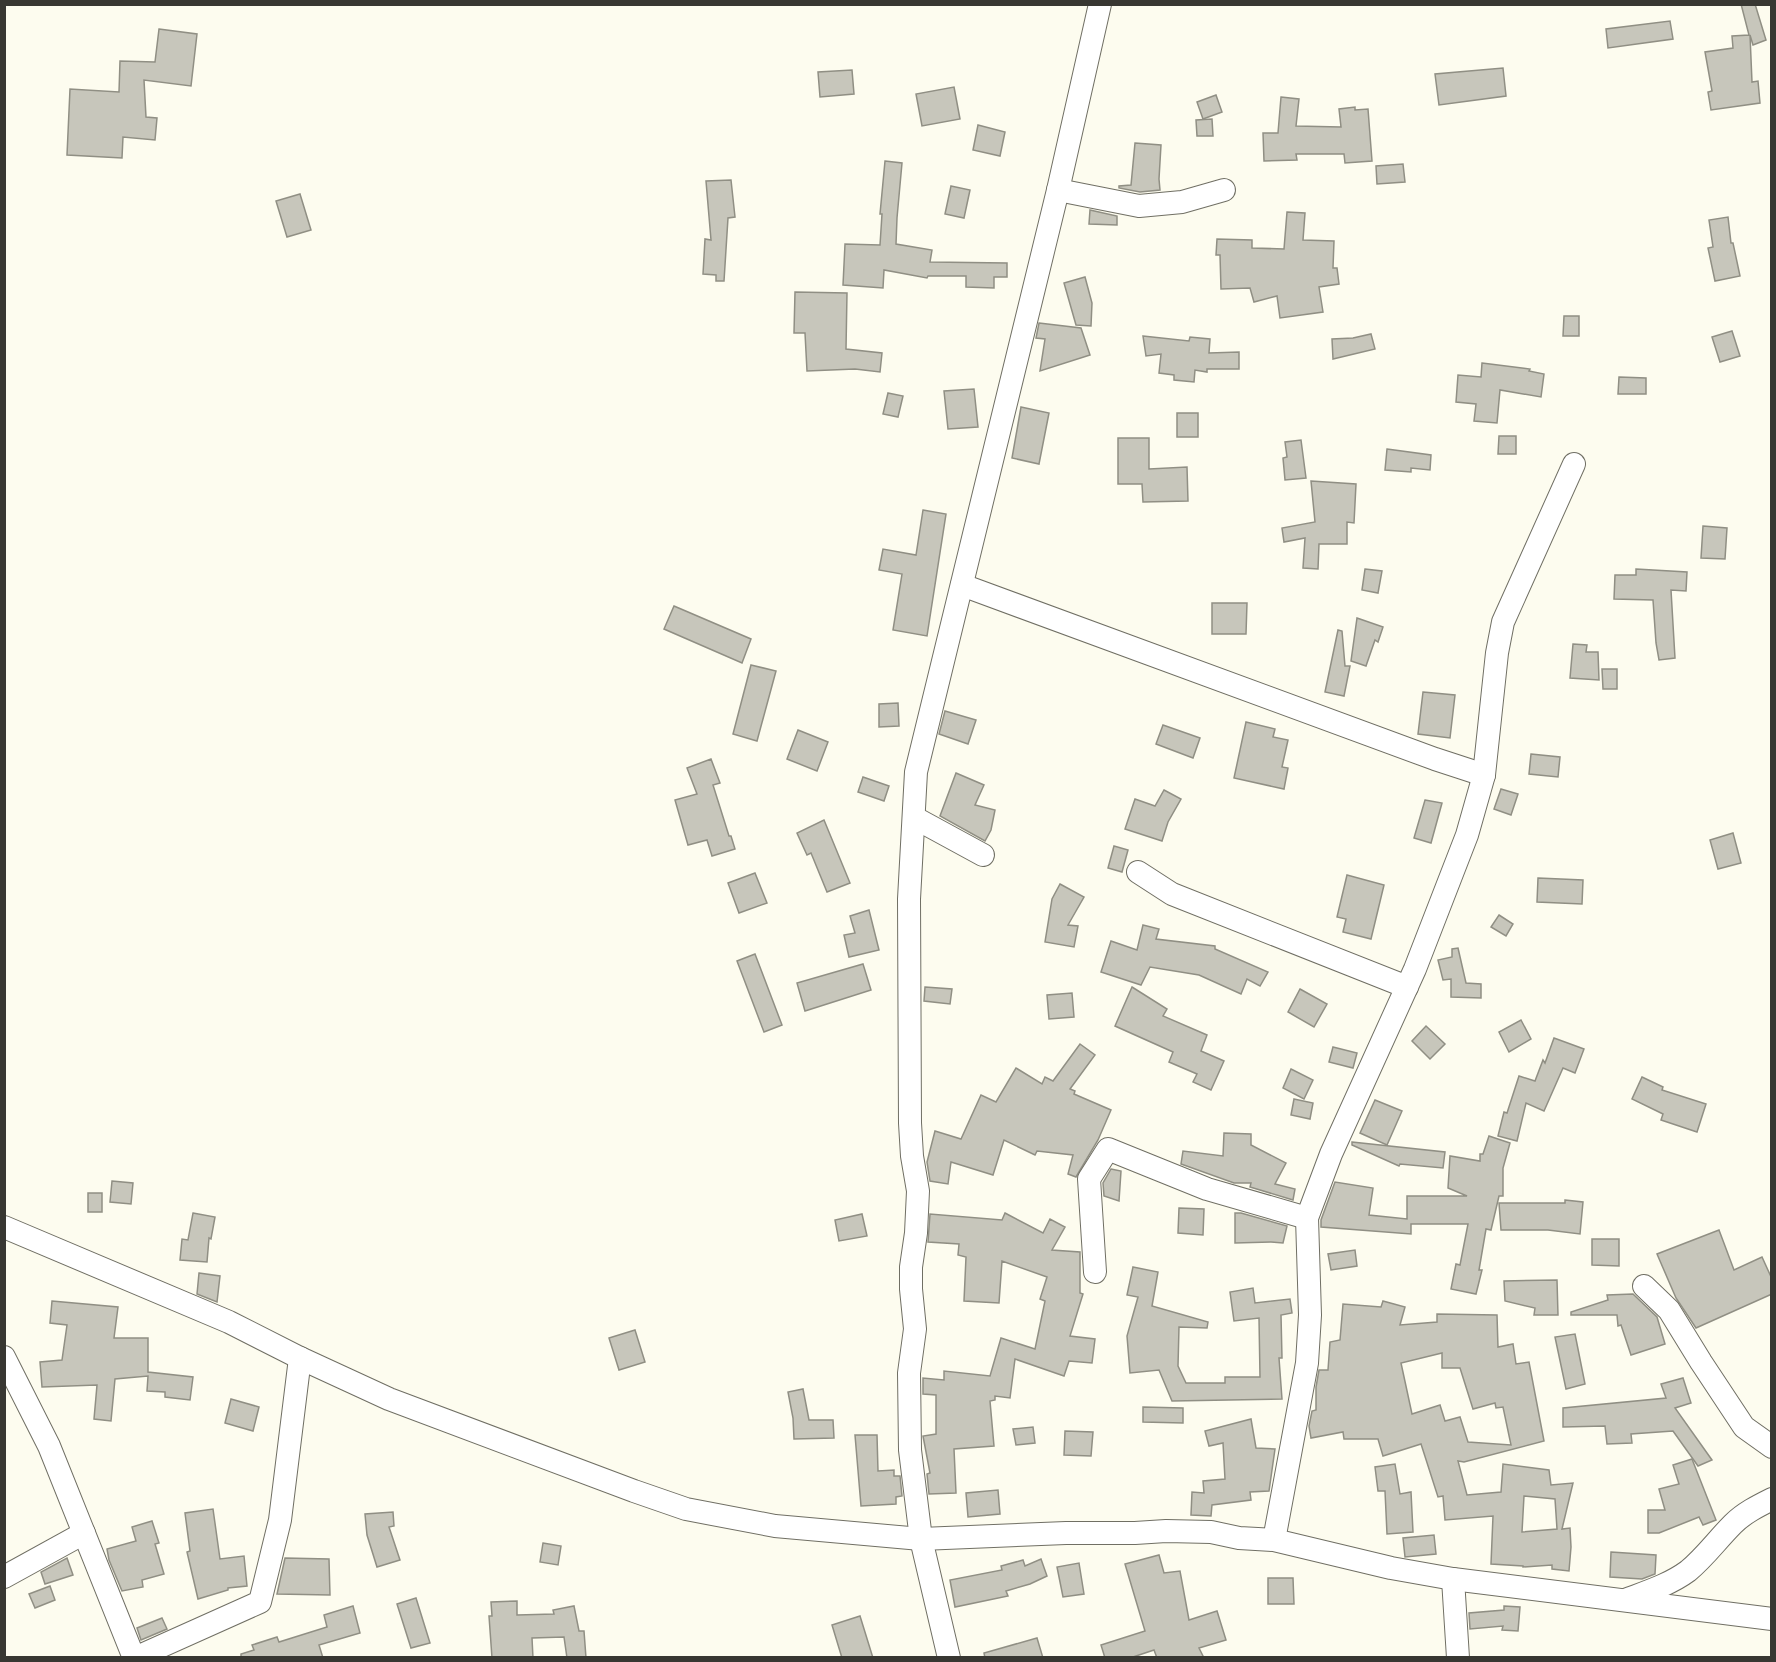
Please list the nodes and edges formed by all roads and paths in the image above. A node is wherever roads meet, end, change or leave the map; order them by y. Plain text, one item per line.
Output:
1 (1100, 4) edge
2 (1058, 190) junction
3 (1224, 190) dead end
4 (1574, 464) dead end
5 (962, 585) junction
6 (1485, 775) junction
7 (915, 818) junction
8 (983, 855) dead end
9 (1138, 872) dead end
10 (1407, 987) junction
11 (1307, 1218) junction
12 (4, 1227) edge
13 (1095, 1272) dead end
14 (1644, 1286) dead end
15 (4, 1357) edge
16 (300, 1358) junction
17 (1772, 1448) edge
18 (1772, 1499) edge
19 (84, 1533) junction
20 (921, 1539) junction
21 (1274, 1540) junction
22 (4, 1577) edge
23 (1453, 1579) junction
24 (1622, 1601) junction
25 (1772, 1620) edge
26 (134, 1658) edge
27 (949, 1658) edge
28 (1458, 1658) edge

1 - 2 street
2 - 3 street
2 - 5 street
4 - 6 street
5 - 6 street
5 - 7 street
6 - 10 street
7 - 8 street
7 - 20 street
9 - 10 street
10 - 11 street
11 - 13 street
11 - 21 street
12 - 16 street
14 - 17 street
15 - 19 street
16 - 20 street
16 - 26 street
18 - 24 street
19 - 22 street
19 - 26 street
20 - 21 street
20 - 27 street
21 - 23 street
23 - 24 street
23 - 28 street
24 - 25 street

